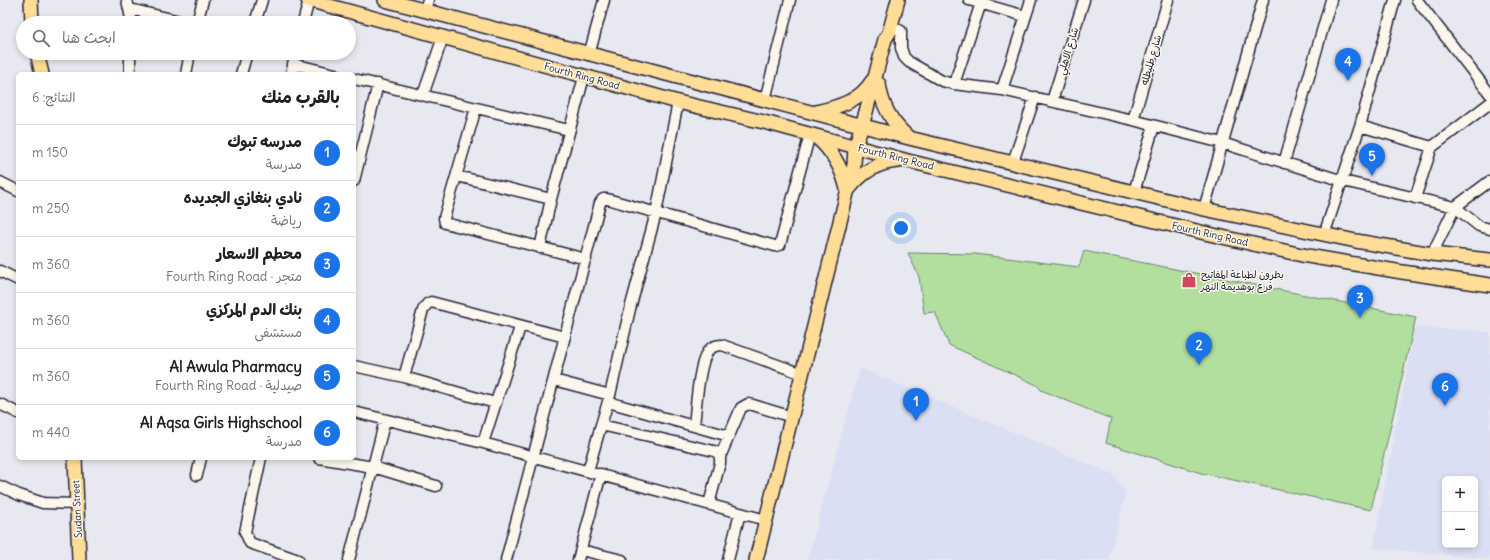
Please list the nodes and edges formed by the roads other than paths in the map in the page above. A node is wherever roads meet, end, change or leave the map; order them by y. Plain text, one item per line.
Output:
1 (31, 0) edge
2 (203, 0) edge
3 (262, 0) edge
4 (308, 0) edge
5 (385, 0) edge
6 (604, 0) edge
7 (790, 0) edge
8 (898, 0) edge
9 (969, 0) edge
10 (1030, 0) edge
11 (1084, 0) edge
12 (1168, 0) edge
13 (1262, 0) edge
14 (1331, 0) edge
15 (1395, 0) edge
16 (1417, 0) edge
17 (981, 2) edge
18 (128, 4) edge
19 (426, 6) edge
20 (32, 16) edge
21 (131, 16) edge
22 (166, 16) edge
23 (199, 16) edge
24 (257, 16) edge
25 (305, 16) edge
26 (1026, 16) junction
27 (890, 29) junction
28 (506, 33) junction
29 (443, 38) junction
30 (501, 54) junction
31 (590, 55) junction
32 (39, 60) edge
33 (130, 60) edge
34 (189, 60) edge
35 (245, 60) edge
36 (292, 69) edge
37 (42, 72) edge
38 (130, 72) edge
39 (186, 72) edge
40 (242, 72) edge
41 (318, 72) edge
42 (584, 77) junction
43 (356, 79) edge
44 (877, 79) junction
45 (378, 84) junction
46 (954, 84) junction
47 (1002, 90) junction
48 (1490, 94) edge
49 (423, 95) junction
50 (1035, 97) junction
51 (765, 100) junction
52 (1052, 101) junction
53 (678, 102) junction
54 (1490, 103) edge
55 (476, 108) junction
56 (814, 113) junction
57 (1134, 120) junction
58 (864, 126) junction
59 (1154, 126) junction
60 (1360, 126) junction
61 (569, 130) junction
62 (812, 135) junction
63 (909, 138) junction
64 (1222, 143) junction
65 (1432, 147) junction
66 (858, 148) junction
67 (908, 161) junction
68 (1013, 162) junction
69 (1284, 162) junction
70 (356, 171) edge
71 (457, 176) junction
72 (1343, 181) junction
73 (1490, 181) edge
74 (0, 182) edge
75 (16, 190) edge
76 (848, 190) junction
77 (1134, 192) junction
78 (1414, 198) junction
79 (551, 199) junction
80 (1455, 207) junction
81 (1204, 209) junction
82 (656, 213) junction
83 (1490, 229) edge
84 (1324, 234) junction
85 (540, 248) junction
86 (1432, 254) junction
87 (586, 259) junction
88 (1490, 260) edge
89 (0, 271) edge
90 (16, 279) edge
91 (1490, 285) edge
92 (520, 327) junction
93 (565, 338) junction
94 (356, 366) edge
95 (803, 374) junction
96 (404, 378) junction
97 (554, 380) junction
98 (609, 399) junction
99 (495, 403) junction
100 (0, 404) edge
101 (16, 412) edge
102 (356, 413) edge
103 (792, 417) junction
104 (385, 420) junction
105 (601, 425) junction
106 (694, 426) junction
107 (729, 436) junction
108 (483, 443) junction
109 (534, 457) junction
110 (720, 457) junction
111 (75, 460) edge
112 (200, 460) edge
113 (262, 460) edge
114 (331, 460) edge
115 (373, 467) junction
116 (588, 471) junction
117 (601, 474) junction
118 (197, 475) dead end
119 (0, 486) edge
120 (436, 486) dead end
121 (76, 504) junction
122 (709, 504) junction
123 (740, 513) junction
124 (766, 520) junction
125 (581, 550) junction
126 (79, 560) edge
127 (298, 560) edge
128 (349, 560) edge
129 (506, 560) edge
130 (578, 560) edge
131 (622, 560) edge
132 (728, 560) edge
133 (756, 560) edge

1 - 20 main road
2 - 23 street
3 - 24 street
4 - 25 street
4 - 29 main road, Fourth Ring Road
5 - 19 main road
6 - 31 street
7 - 51 street
8 - 27 main road
9 - 17 street
10 - 26 street
11 - 52 street, شارع الاهلي
12 - 57 street, شارع طليطله
13 - 64 street
14 - 69 street
15 - 60 street
16 - 48 street
17 - 26 street
17 - 46 street
18 - 21 street
18 - 22 street
19 - 28 main road
26 - 47 street
27 - 44 main road
27 - 46 street
28 - 30 main road
28 - 31 main road
29 - 30 main road, Fourth Ring Road
29 - 49 street
30 - 42 main road, Fourth Ring Road
31 - 51 main road
32 - 37 main road
33 - 38 street
34 - 39 street
35 - 40 street
36 - 41 street
42 - 53 main road, Fourth Ring Road
42 - 61 street
43 - 45 street
44 - 56 main road
44 - 58 main road
44 - 63 main road
45 - 49 street
45 - 70 street
46 - 47 street
47 - 50 street
49 - 55 street
50 - 52 street
50 - 68 street
51 - 56 main road
52 - 57 street
53 - 62 main road, Fourth Ring Road
53 - 82 street
54 - 65 street
55 - 61 street
55 - 71 street
56 - 58 main road
57 - 59 street
58 - 63 main road
58 - 66 main road
59 - 64 street
59 - 77 street
60 - 65 street
60 - 72 street
61 - 79 street
62 - 66 main road, Fourth Ring Road
62 - 76 main road
62 - 82 street
63 - 68 main road
64 - 69 street
64 - 81 street
65 - 78 street
66 - 67 main road, Fourth Ring Road
66 - 76 main road
67 - 76 main road
67 - 91 main road, Fourth Ring Road
68 - 77 main road
69 - 72 street
71 - 79 street
71 - 85 street
72 - 78 street
72 - 84 street
73 - 80 street
74 - 75 street
76 - 95 main road
77 - 81 main road
78 - 80 street
79 - 85 street
80 - 83 street
80 - 86 street
81 - 84 main road
82 - 87 street
82 - 98 street
84 - 86 main road
85 - 87 street
86 - 88 main road
87 - 93 street
89 - 90 street
92 - 93 street
92 - 96 street
92 - 99 street
93 - 97 street
94 - 96 street
95 - 103 main road
95 - 106 street
96 - 99 street
97 - 98 street
97 - 109 street
98 - 105 street
98 - 106 street
99 - 108 street
100 - 101 street
102 - 104 street
103 - 107 street
103 - 124 main road
104 - 108 street
104 - 115 street
105 - 110 street
105 - 116 street
106 - 107 street
107 - 110 street
108 - 109 street
109 - 116 street
109 - 129 street
110 - 122 street
111 - 121 main road, Sudan Street
112 - 118 street
113 - 127 street
114 - 115 street
115 - 120 street
115 - 128 street
116 - 117 street
117 - 122 street
117 - 125 street
119 - 121 street
121 - 126 main road, Sudan Street
122 - 123 street
123 - 124 street
123 - 132 street
124 - 133 main road
125 - 130 street
125 - 131 street

